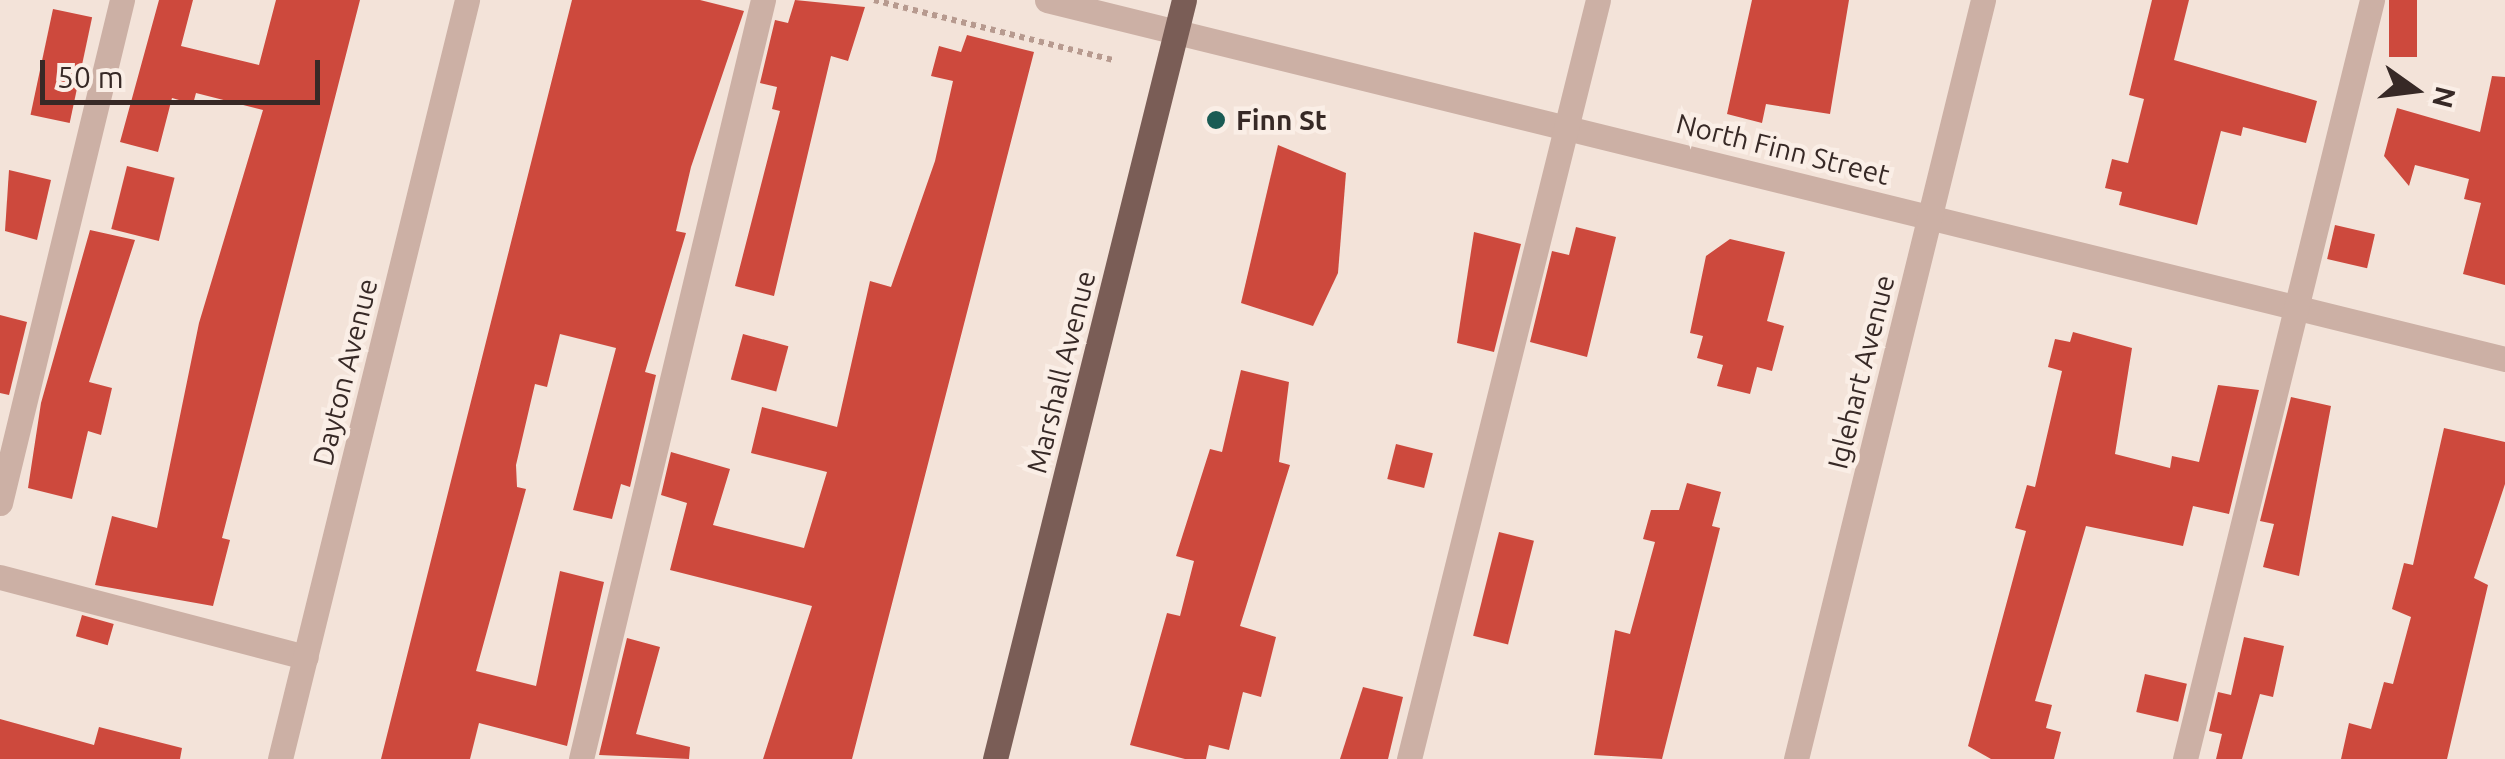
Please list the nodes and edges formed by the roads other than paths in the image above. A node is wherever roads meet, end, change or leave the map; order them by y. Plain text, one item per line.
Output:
1 (122, 0) edge
2 (467, 0) edge
3 (763, 0) edge
4 (1047, 0) edge
5 (1184, 0) edge
6 (1598, 0) edge
7 (1982, 0) edge
8 (2372, 0) edge
9 (1176, 33) junction
10 (1567, 128) junction
11 (1930, 216) junction
12 (2300, 305) junction
13 (2505, 359) edge
14 (0, 503) edge
15 (0, 577) edge
16 (306, 658) junction
17 (280, 759) edge
18 (581, 759) edge
19 (996, 759) edge
20 (1409, 759) edge
21 (1796, 759) edge
22 (2185, 759) edge

1 - 14 street
2 - 16 street, Dayton Avenue
3 - 18 street
4 - 9 street, North Finn Street
5 - 9 main road, Marshall Avenue
6 - 10 street
7 - 11 street, Iglehart Avenue
8 - 12 street
9 - 10 street, North Finn Street
9 - 19 main road, Marshall Avenue
10 - 11 street, North Finn Street
10 - 20 street
11 - 12 street, North Finn Street
11 - 21 street, Iglehart Avenue
12 - 13 street, North Finn Street
12 - 22 street
15 - 16 street
16 - 17 street, Dayton Avenue

